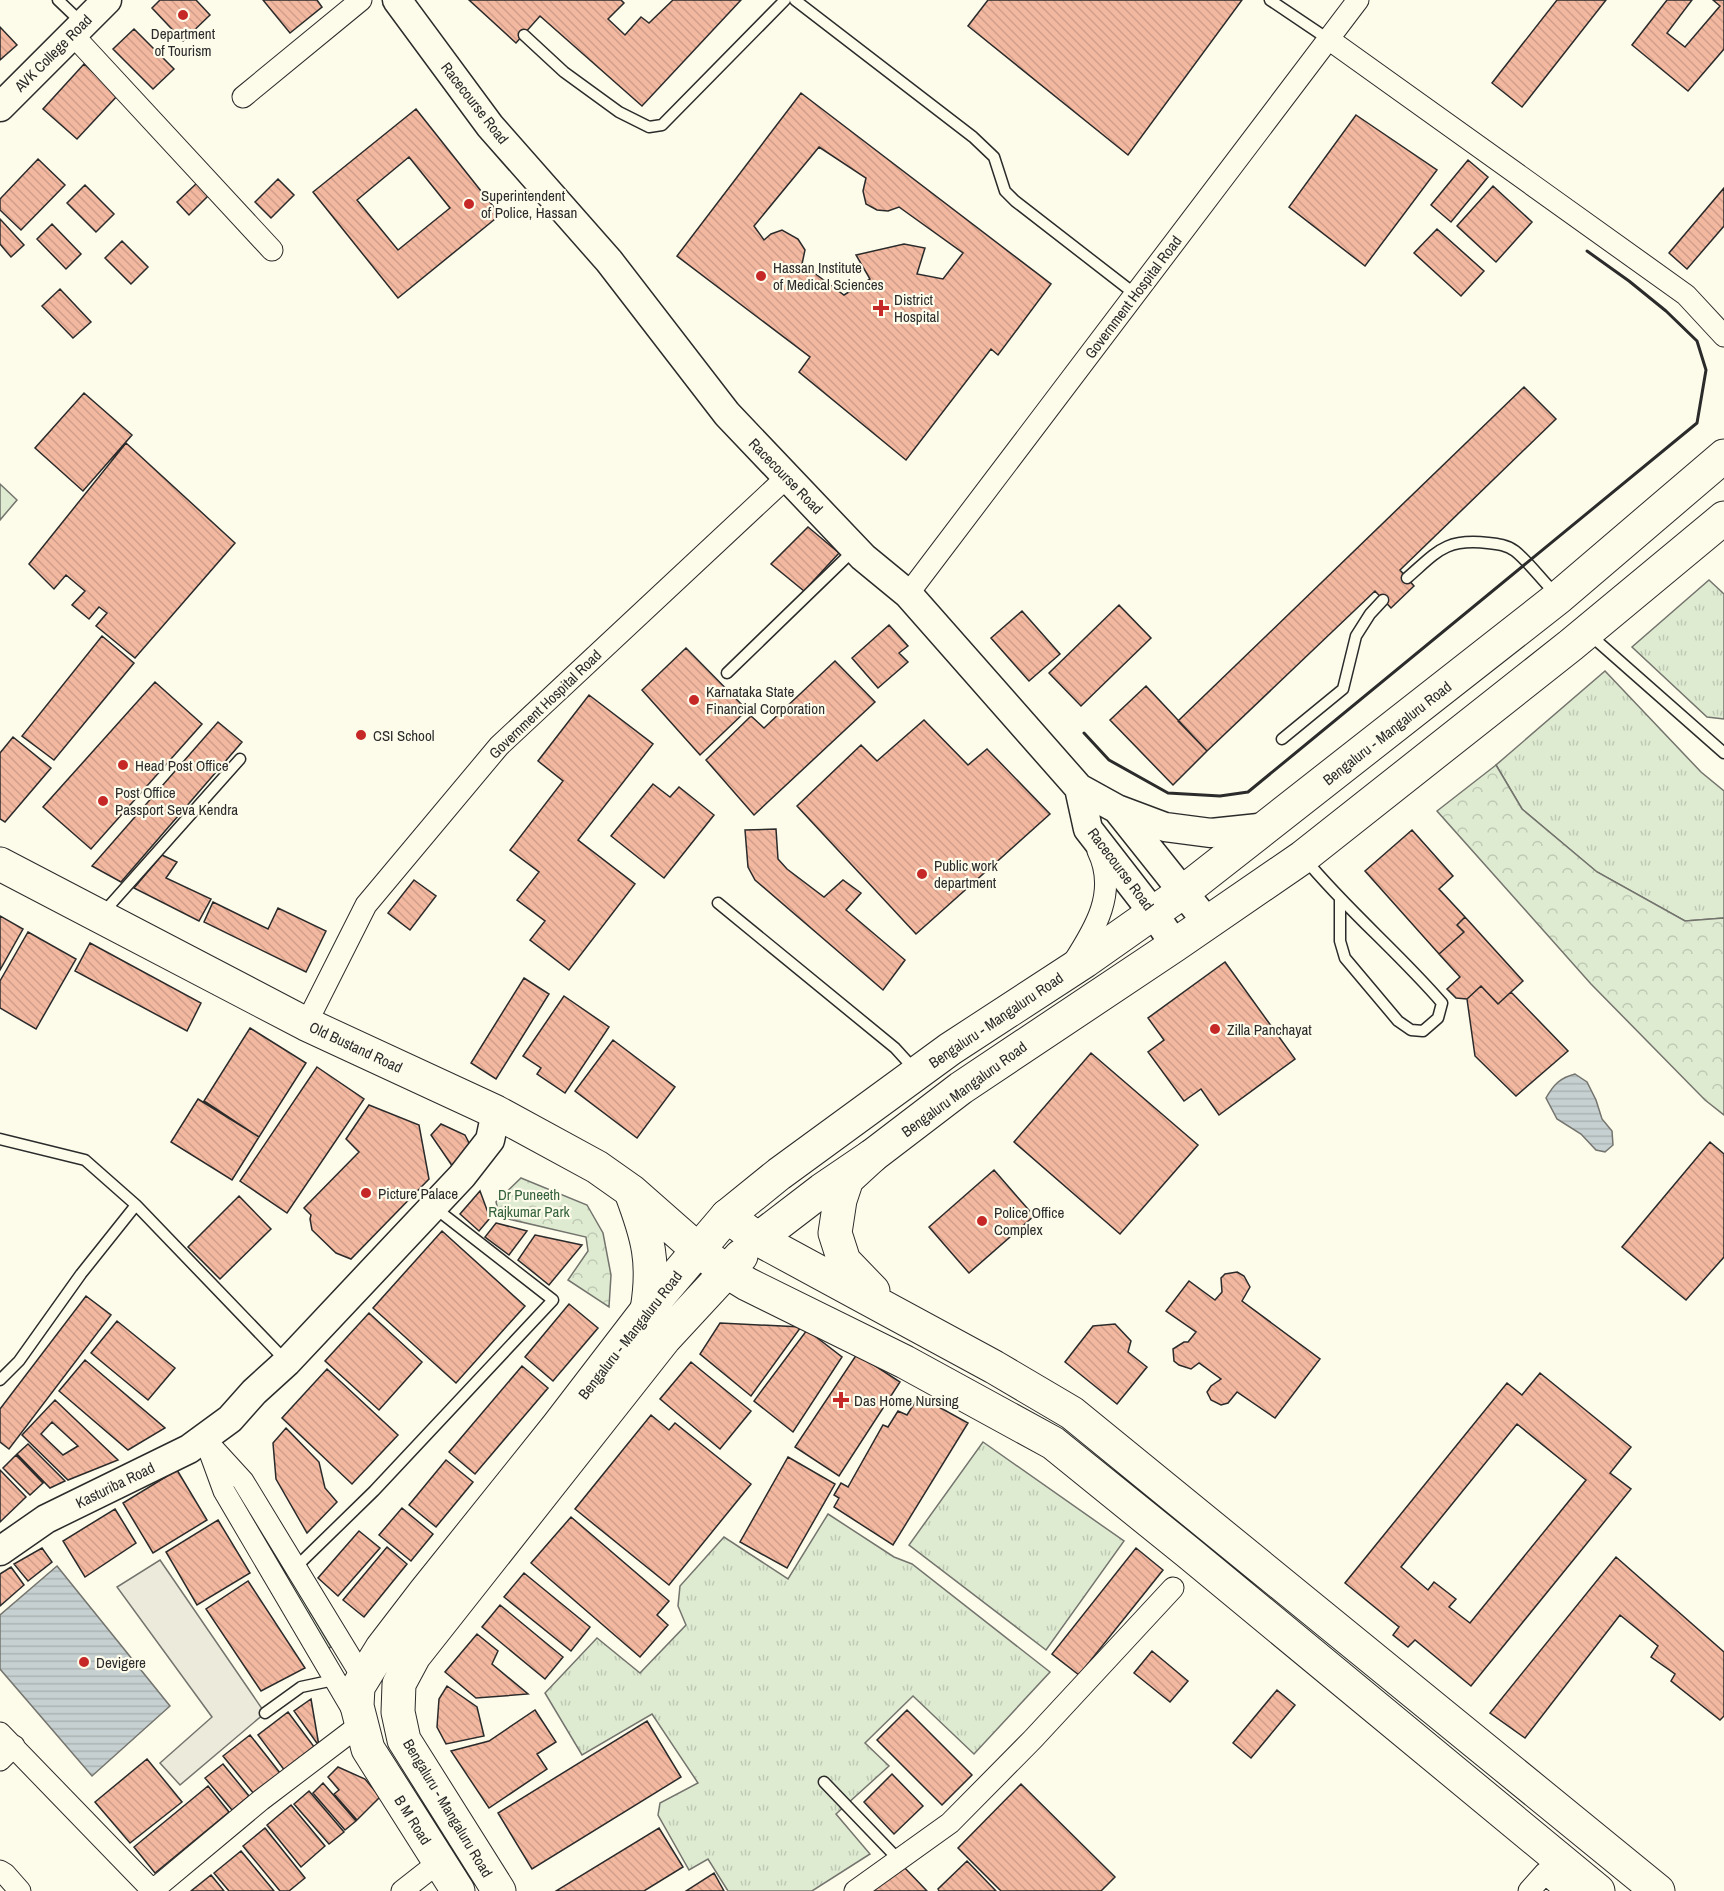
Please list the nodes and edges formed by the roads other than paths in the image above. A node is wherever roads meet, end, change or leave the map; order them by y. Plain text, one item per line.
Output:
1 (58, 0) edge
2 (107, 0) edge
3 (361, 0) edge
4 (397, 0) edge
5 (785, 0) edge
6 (795, 0) edge
7 (1270, 0) edge
8 (1358, 0) edge
9 (77, 28) junction
10 (524, 34) dead end
11 (1331, 41) junction
12 (243, 97) dead end
13 (0, 107) edge
14 (272, 250) dead end
15 (1135, 294) junction
16 (1724, 336) edge
17 (1724, 456) edge
18 (788, 477) junction
19 (1724, 518) edge
20 (855, 549) junction
21 (1407, 578) dead end
22 (908, 594) junction
23 (1383, 600) dead end
24 (1551, 604) junction
25 (1579, 638) junction
26 (727, 673) dead end
27 (1282, 740) dead end
28 (1724, 753) edge
29 (240, 759) dead end
30 (1080, 788) junction
31 (1117, 809) junction
32 (1268, 827) junction
33 (1088, 829) junction
34 (1303, 857) junction
35 (0, 865) edge
36 (1183, 892) junction
37 (1340, 899) junction
38 (718, 903) dead end
39 (1154, 914) junction
40 (100, 916) junction
41 (1207, 922) junction
42 (1175, 945) junction
43 (1067, 973) junction
44 (306, 1024) junction
45 (918, 1073) junction
46 (496, 1112) junction
47 (0, 1139) edge
48 (872, 1156) junction
49 (631, 1191) junction
50 (136, 1206) junction
51 (434, 1207) junction
52 (727, 1216) junction
53 (758, 1239) junction
54 (698, 1250) junction
55 (726, 1271) junction
56 (647, 1310) junction
57 (906, 1319) junction
58 (287, 1362) junction
59 (0, 1380) edge
60 (205, 1439) junction
61 (0, 1551) edge
62 (295, 1568) junction
63 (1173, 1588) dead end
64 (348, 1679) junction
65 (398, 1712) junction
66 (265, 1713) dead end
67 (364, 1737) junction
68 (5, 1746) edge
69 (824, 1782) dead end
70 (898, 1859) junction
71 (439, 1862) junction
72 (0, 1871) edge
73 (20, 1891) edge
74 (153, 1891) edge
75 (402, 1891) edge
76 (458, 1891) edge
77 (499, 1891) edge
78 (855, 1891) edge
79 (1529, 1891) edge
80 (1566, 1891) edge
81 (1598, 1891) edge
82 (1658, 1891) edge

1 - 9 lane
2 - 9 street, AVK College Road
3 - 12 street
4 - 18 street, Racecourse Road
5 - 10 lane
6 - 15 lane
7 - 11 lane
8 - 11 street, Government Hospital Road
9 - 13 street, AVK College Road
9 - 14 street
11 - 15 street, Government Hospital Road
11 - 16 street
15 - 22 street, Government Hospital Road
17 - 24 main road, Bengaluru - Mangaluru Road
18 - 20 street, Racecourse Road
18 - 44 street, Government Hospital Road
19 - 25 main road
20 - 22 street, Racecourse Road
20 - 26 lane
21 - 24 lane
22 - 30 street, Racecourse Road
23 - 27 lane
24 - 25 main road
24 - 32 main road, Bengaluru - Mangaluru Road
25 - 28 lane
25 - 34 main road
29 - 40 lane
30 - 31 street
30 - 33 street, Racecourse Road
31 - 32 street
31 - 36 street
32 - 36 main road, Bengaluru - Mangaluru Road
33 - 39 street, Racecourse Road
33 - 43 street
34 - 37 lane
34 - 41 main road
35 - 40 main road, Old Bustand Road
36 - 39 main road, Bengaluru - Mangaluru Road
36 - 41 street
37 - 37 lane
38 - 45 lane
39 - 42 street, Racecourse Road
39 - 43 main road, Bengaluru - Mangaluru Road
40 - 44 main road, Old Bustand Road
41 - 42 main road
42 - 48 main road, Bengaluru Mangaluru Road
43 - 45 main road, Bengaluru - Mangaluru Road
44 - 46 main road, Old Bustand Road
45 - 52 main road, Bengaluru - Mangaluru Road
46 - 49 main road, Old Bustand Road
46 - 51 street, Kasturiba Road
47 - 50 lane
48 - 53 main road, Bengaluru Mangaluru Road
48 - 57 main road
49 - 54 main road, Old Bustand Road
49 - 56 main road
50 - 58 lane
50 - 59 lane
51 - 58 street, Kasturiba Road
51 - 62 lane
52 - 53 main road
52 - 54 main road, Bengaluru - Mangaluru Road
53 - 55 main road, Bengaluru - Mangaluru Road
53 - 57 main road
54 - 55 main road, Old Bustand Road
54 - 56 main road, Bengaluru - Mangaluru Road
55 - 65 main road, Bengaluru - Mangaluru Road
55 - 81 main road, Old Bustand Road
56 - 64 main road, Bengaluru - Mangaluru Road
57 - 82 main road
58 - 60 street, Kasturiba Road
60 - 61 street, Kasturiba Road
60 - 62 street
60 - 64 street
62 - 64 street
63 - 70 street
64 - 66 lane
64 - 67 main road
65 - 67 main road
65 - 77 main road, Bengaluru - Mangaluru Road
67 - 71 main road, B M Road
67 - 74 street
68 - 74 street
69 - 70 lane
70 - 78 street
71 - 75 street
71 - 76 main road, B M Road
72 - 73 street
79 - 80 street

